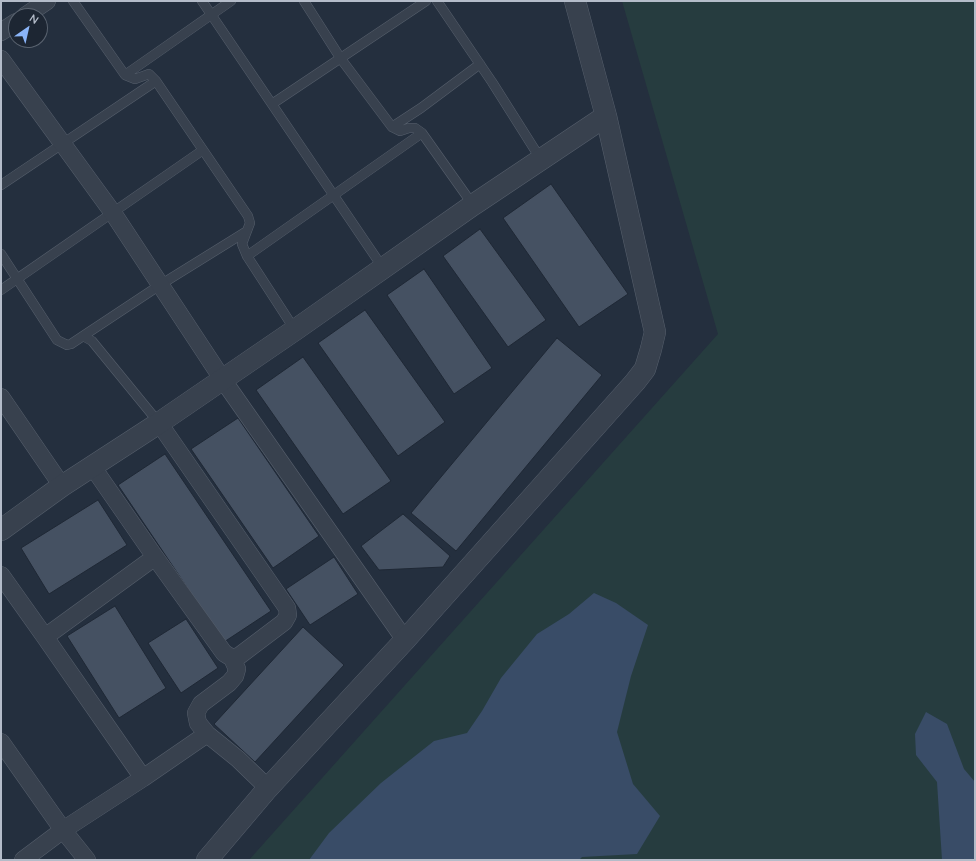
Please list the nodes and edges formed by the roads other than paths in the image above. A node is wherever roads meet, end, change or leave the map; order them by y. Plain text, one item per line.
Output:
1 (47, 1) edge
2 (73, 1) edge
3 (202, 1) edge
4 (231, 1) edge
5 (304, 1) edge
6 (426, 1) edge
7 (437, 1) edge
8 (575, 1) edge
9 (37, 8) edge
10 (211, 15) junction
11 (1, 59) edge
12 (341, 59) junction
13 (480, 64) junction
14 (125, 75) junction
15 (156, 81) junction
16 (272, 104) junction
17 (606, 116) junction
18 (392, 127) junction
19 (422, 133) junction
20 (62, 144) junction
21 (203, 150) junction
22 (540, 158) junction
23 (1, 184) edge
24 (333, 195) junction
25 (473, 205) junction
26 (113, 213) junction
27 (247, 231) junction
28 (1, 254) edge
29 (247, 256) junction
30 (383, 268) junction
31 (17, 278) junction
32 (160, 285) junction
33 (1, 290) edge
34 (295, 330) junction
35 (83, 336) junction
36 (223, 380) junction
37 (1, 397) edge
38 (159, 422) junction
39 (92, 466) junction
40 (62, 486) junction
41 (1, 530) edge
42 (155, 557) junction
43 (1, 575) edge
44 (45, 637) junction
45 (405, 640) junction
46 (232, 658) junction
47 (207, 734) junction
48 (1, 742) edge
49 (143, 778) junction
50 (268, 788) junction
51 (63, 830) junction
52 (23, 860) edge
53 (87, 860) edge
54 (207, 860) edge

1 - 9 street
2 - 14 lane
3 - 10 lane
4 - 10 lane
5 - 12 lane
6 - 12 lane
7 - 13 lane
8 - 17 street
10 - 14 lane
10 - 16 lane
11 - 20 street
12 - 16 lane
12 - 18 lane
13 - 18 lane
13 - 22 lane
14 - 15 lane
15 - 20 lane
15 - 21 lane
16 - 24 lane
17 - 22 street
17 - 45 street
18 - 19 lane
19 - 24 lane
19 - 25 lane
20 - 23 lane
20 - 26 street
21 - 26 lane
21 - 27 lane
22 - 25 street
24 - 29 lane
24 - 30 lane
25 - 30 street
26 - 31 lane
26 - 32 street
27 - 29 lane
27 - 32 lane
28 - 31 lane
29 - 34 lane
30 - 34 street
31 - 33 lane
31 - 35 lane
32 - 35 lane
32 - 36 street
34 - 36 street
35 - 38 lane
36 - 38 street
36 - 45 street
37 - 40 street
38 - 39 street
38 - 46 street
39 - 40 street
39 - 42 street
40 - 41 street
42 - 44 street
42 - 46 street
43 - 44 street
44 - 49 street
45 - 50 street
46 - 47 street
47 - 49 street
47 - 50 street
48 - 51 street
49 - 51 street
50 - 54 street
51 - 52 street
51 - 53 street

